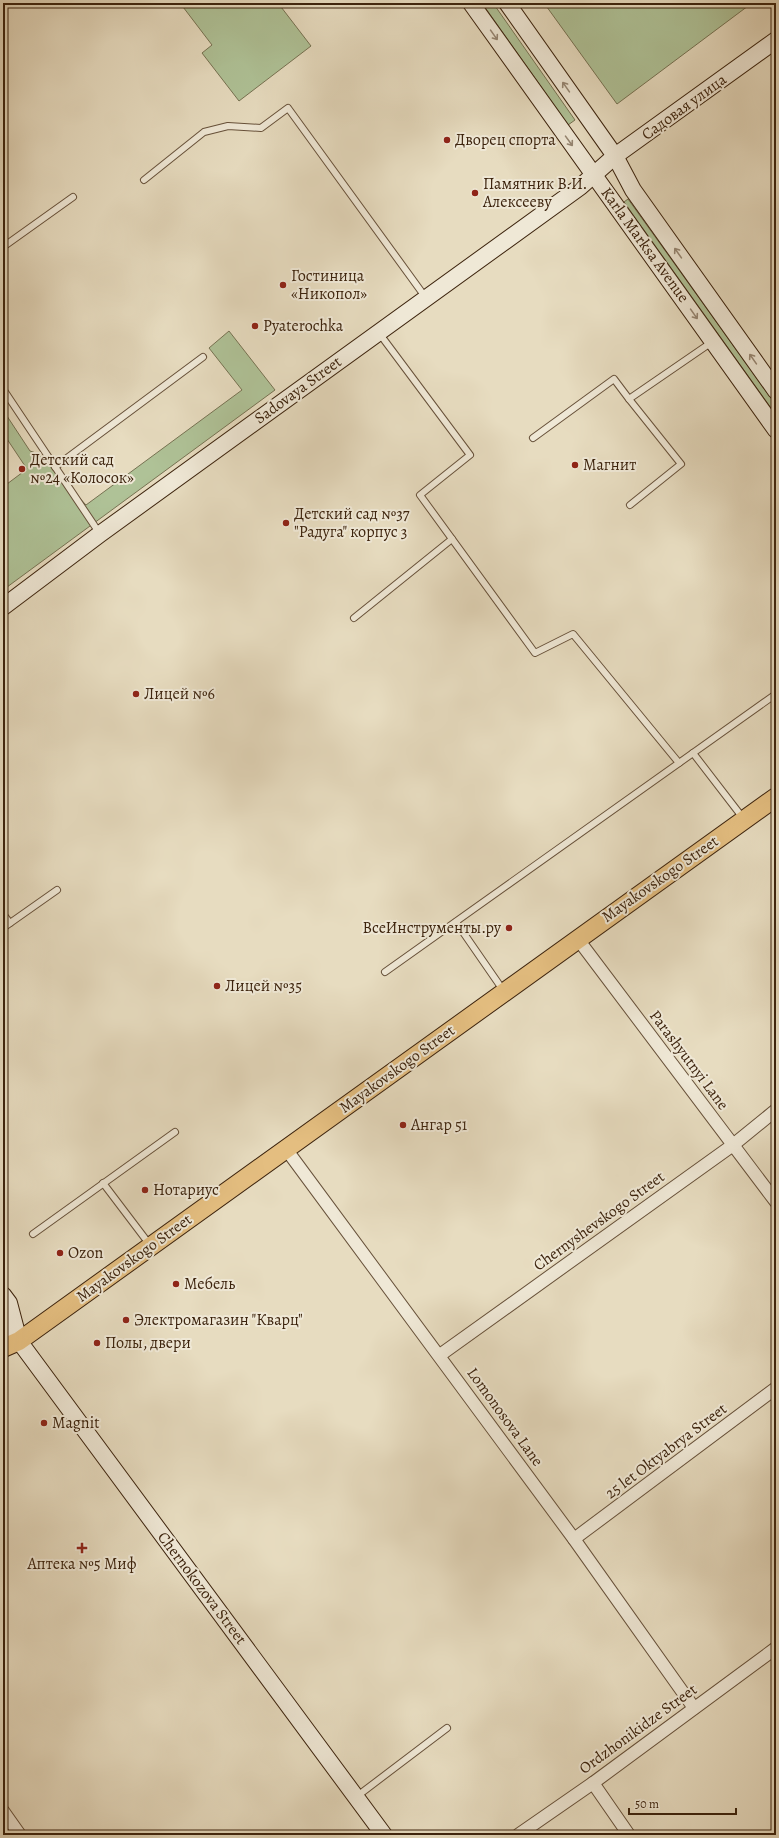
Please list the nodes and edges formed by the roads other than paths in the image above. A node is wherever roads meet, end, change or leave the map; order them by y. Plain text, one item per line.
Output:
1 (471, 3) edge
2 (507, 3) edge
3 (776, 40) edge
4 (615, 156) junction
5 (594, 175) junction
6 (144, 180) dead end
7 (73, 197) dead end
8 (3, 248) edge
9 (426, 298) junction
10 (379, 332) junction
11 (714, 341) junction
12 (203, 357) dead end
13 (3, 389) edge
14 (776, 391) edge
15 (630, 399) junction
16 (776, 430) edge
17 (533, 438) dead end
18 (55, 467) junction
19 (630, 505) dead end
20 (100, 534) junction
21 (452, 539) junction
22 (3, 607) edge
23 (354, 618) dead end
24 (776, 694) edge
25 (693, 753) junction
26 (680, 762) junction
27 (776, 797) edge
28 (744, 820) junction
29 (57, 890) dead end
30 (3, 914) edge
31 (456, 922) junction
32 (10, 923) junction
33 (3, 928) edge
34 (577, 938) junction
35 (385, 972) dead end
36 (504, 992) junction
37 (776, 1110) edge
38 (175, 1132) dead end
39 (733, 1145) junction
40 (286, 1149) junction
41 (102, 1183) junction
42 (776, 1202) edge
43 (33, 1234) dead end
44 (151, 1246) junction
45 (3, 1295) edge
46 (3, 1332) edge
47 (11, 1345) edge
48 (440, 1355) junction
49 (3, 1361) edge
50 (776, 1388) edge
51 (574, 1539) junction
52 (776, 1648) edge
53 (694, 1708) junction
54 (447, 1728) dead end
55 (593, 1783) junction
56 (356, 1797) junction
57 (3, 1811) edge
58 (20, 1835) edge
59 (384, 1835) edge
60 (518, 1835) edge
61 (629, 1835) edge

1 -> 5 street, Karla Marksa Avenue
4 -> 2 street, Karla Marksa Avenue
3 - 4 street, Садовая улица
4 - 5 street, Садовая улица
14 -> 4 street, Karla Marksa Avenue
5 - 9 street, Sadovaya Street
5 -> 11 street, Karla Marksa Avenue
6 - 9 lane
7 - 8 lane
9 - 10 street, Sadovaya Street
10 - 20 street, Sadovaya Street
10 - 21 lane
11 - 15 lane
11 - 16 street, Karla Marksa Avenue
12 - 18 lane
13 - 18 lane
15 - 17 lane
15 - 19 lane
18 - 20 lane
20 - 22 street, Sadovaya Street
21 - 23 lane
21 - 26 lane
24 - 25 lane
25 - 26 lane
25 - 28 lane
26 - 31 lane
27 - 28 main road, Mayakovskogo Street
28 - 34 main road, Mayakovskogo Street
29 - 32 lane
30 - 32 lane
31 - 35 lane
31 - 36 lane
32 - 33 lane
34 - 36 main road, Mayakovskogo Street
34 - 39 street, Parashyutnyi Lane
36 - 40 main road, Mayakovskogo Street
37 - 39 street, Chernyshevskogo Street
38 - 41 lane
39 - 42 street, Parashyutnyi Lane
39 - 48 street, Chernyshevskogo Street
40 - 44 main road, Mayakovskogo Street
40 - 48 street, Lomonosova Lane
41 - 43 lane
41 - 44 lane
44 - 47 main road, Mayakovskogo Street
45 - 47 street
46 - 47 street
47 - 49 main road, Mayakovskogo Street
47 - 56 street, Chernokozova Street
48 - 51 street, Lomonosova Lane
50 - 51 street, 25 let Oktyabrya Street
51 - 53 street, Lomonosova Lane
52 - 53 street, Ordzhonikidze Street
53 - 55 street, Ordzhonikidze Street
54 - 56 lane
55 - 60 street, Ordzhonikidze Street
55 - 61 street
56 - 59 street, Chernokozova Street
57 - 58 street

